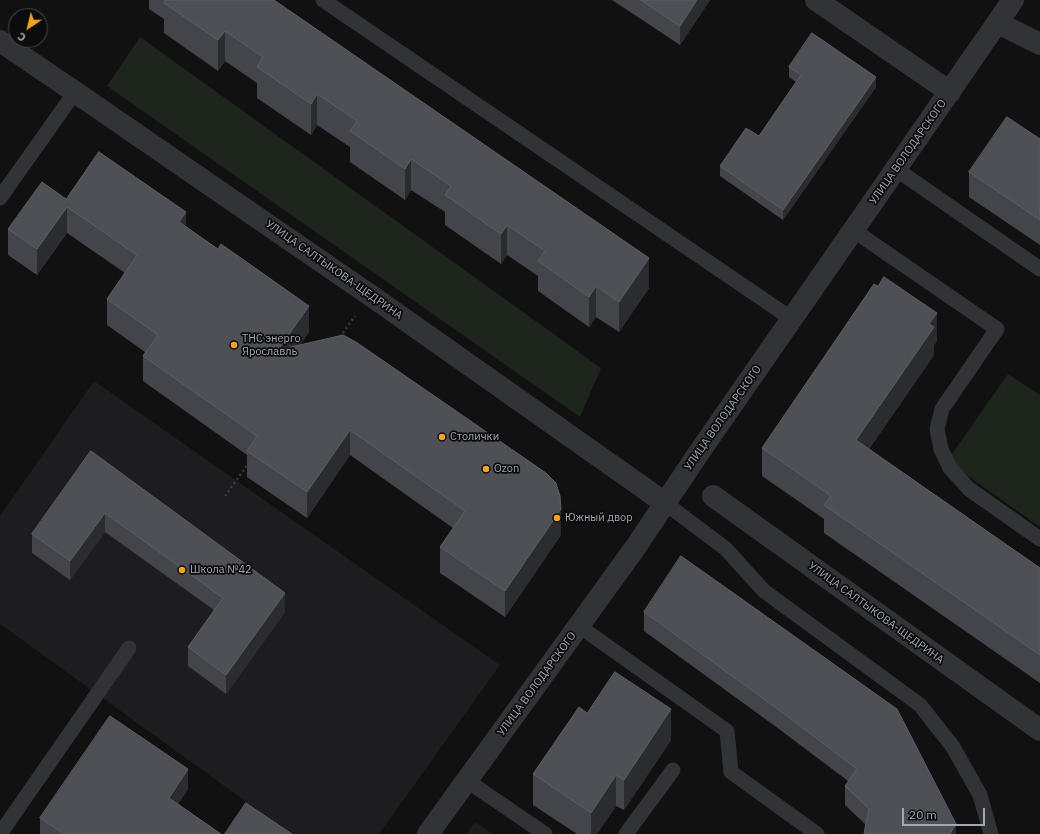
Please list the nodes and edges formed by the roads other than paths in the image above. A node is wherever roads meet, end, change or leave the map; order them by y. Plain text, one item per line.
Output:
1 (323, 0) edge
2 (816, 0) edge
3 (1013, 0) edge
4 (998, 23) junction
5 (0, 40) edge
6 (1040, 44) edge
7 (75, 92) junction
8 (950, 92) junction
9 (896, 169) junction
10 (0, 198) edge
11 (853, 230) junction
12 (1040, 269) edge
13 (792, 319) junction
14 (712, 496) dead end
15 (665, 503) junction
16 (1040, 539) edge
17 (579, 626) junction
18 (129, 648) dead end
19 (1040, 730) edge
20 (673, 770) dead end
21 (466, 780) junction
22 (0, 834) edge
23 (428, 834) edge
24 (545, 834) edge
25 (626, 834) edge
26 (817, 834) edge
27 (991, 834) edge

1 - 13 lane
2 - 8 street
3 - 4 street, УЛИЦА ВОЛОДАРСКОГО
4 - 6 street
4 - 8 street, УЛИЦА ВОЛОДАРСКОГО
5 - 7 street, УЛИЦА САЛТЫКОВА-ЩЕДРИНА
7 - 10 lane
7 - 15 street, УЛИЦА САЛТЫКОВА-ЩЕДРИНА
8 - 9 street, УЛИЦА ВОЛОДАРСКОГО
9 - 11 street, УЛИЦА ВОЛОДАРСКОГО
9 - 12 lane
11 - 13 street, УЛИЦА ВОЛОДАРСКОГО
11 - 16 lane
13 - 15 street, УЛИЦА ВОЛОДАРСКОГО
14 - 19 street, УЛИЦА САЛТЫКОВА-ЩЕДРИНА
15 - 17 street, УЛИЦА ВОЛОДАРСКОГО
15 - 27 lane
17 - 21 street, УЛИЦА ВОЛОДАРСКОГО
17 - 26 lane
18 - 22 lane
20 - 25 lane
21 - 23 street, УЛИЦА ВОЛОДАРСКОГО
21 - 24 lane

